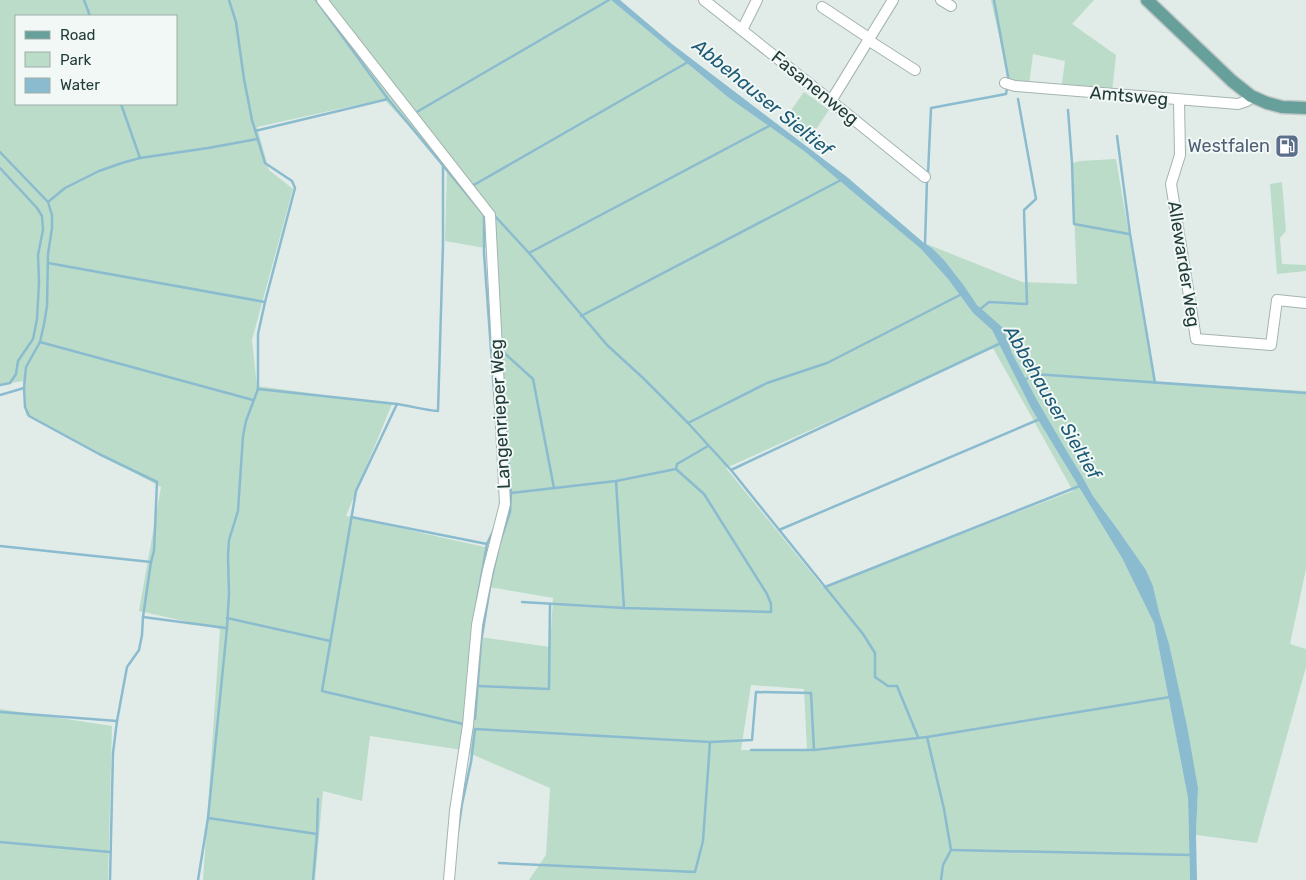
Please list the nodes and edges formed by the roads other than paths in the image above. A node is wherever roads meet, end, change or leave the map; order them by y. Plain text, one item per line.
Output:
1 (322, 0) edge
2 (704, 0) edge
3 (757, 0) edge
4 (893, 0) edge
5 (941, 0) edge
6 (1147, 0) edge
7 (951, 6) dead end
8 (822, 7) dead end
9 (742, 30) junction
10 (868, 39) junction
11 (915, 70) dead end
12 (1005, 83) dead end
13 (1251, 96) junction
14 (1179, 100) junction
15 (831, 101) junction
16 (1306, 108) edge
17 (925, 178) dead end
18 (1306, 303) edge
19 (449, 880) edge

1 - 19 street, Langenrieper Weg
2 - 9 street, Fasanenweg
3 - 9 street
4 - 10 street
5 - 7 street
6 - 13 main road
8 - 10 street
9 - 15 street, Fasanenweg
10 - 11 street
10 - 15 street
12 - 14 street, Amtsweg
13 - 14 street, Amtsweg
13 - 16 main road
14 - 18 street, Allewarder Weg
15 - 17 street, Fasanenweg

